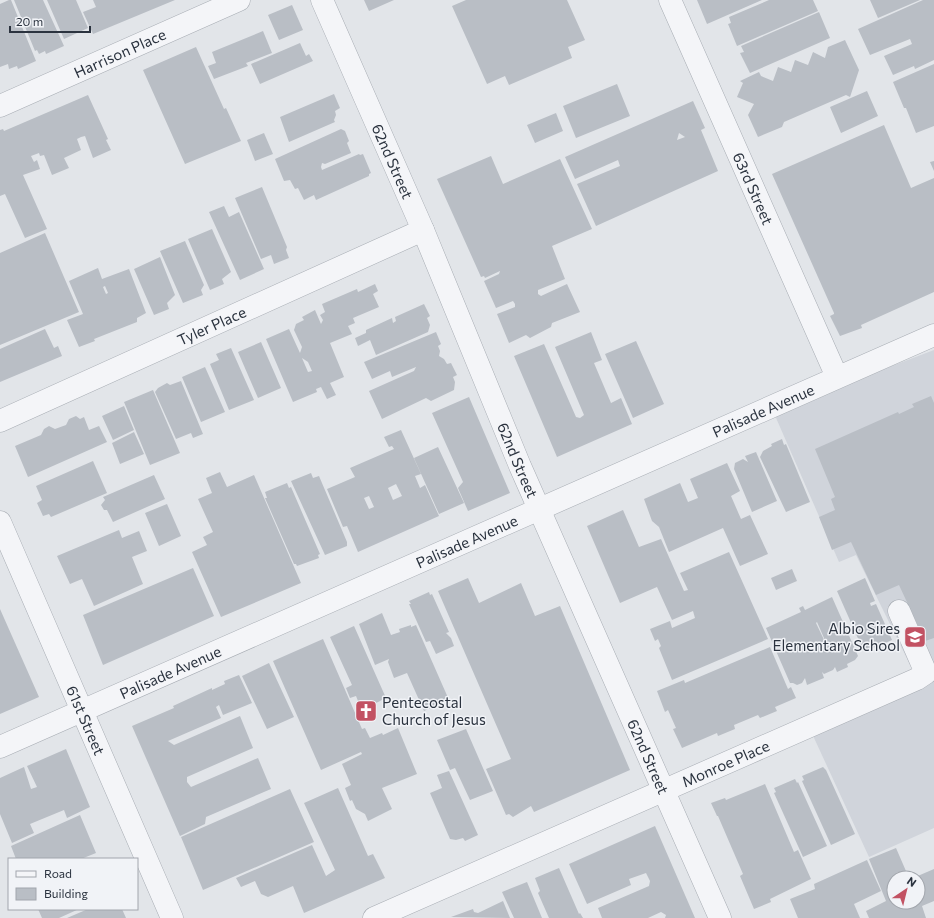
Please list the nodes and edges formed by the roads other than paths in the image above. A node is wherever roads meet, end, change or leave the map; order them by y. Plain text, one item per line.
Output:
1 (239, 0) edge
2 (322, 0) edge
3 (670, 0) edge
4 (0, 106) edge
5 (423, 230) junction
6 (934, 335) edge
7 (837, 377) junction
8 (0, 421) edge
9 (539, 509) junction
10 (0, 522) edge
11 (899, 610) dead end
12 (82, 711) junction
13 (0, 747) edge
14 (664, 791) junction
15 (172, 918) edge
16 (374, 918) edge
17 (720, 918) edge

1 - 4 street, Harrison Place
2 - 5 street, 62nd Street
3 - 7 street, 63rd Street
5 - 8 street, Tyler Place
5 - 9 street, 62nd Street
6 - 7 street, Palisade Avenue
7 - 9 street, Palisade Avenue
9 - 12 street, Palisade Avenue
9 - 14 street, 62nd Street
10 - 12 street, 61st Street
11 - 14 street, Monroe Place
12 - 13 street, Palisade Avenue
12 - 15 street, 61st Street
14 - 16 street, Monroe Place
14 - 17 street, 62nd Street

